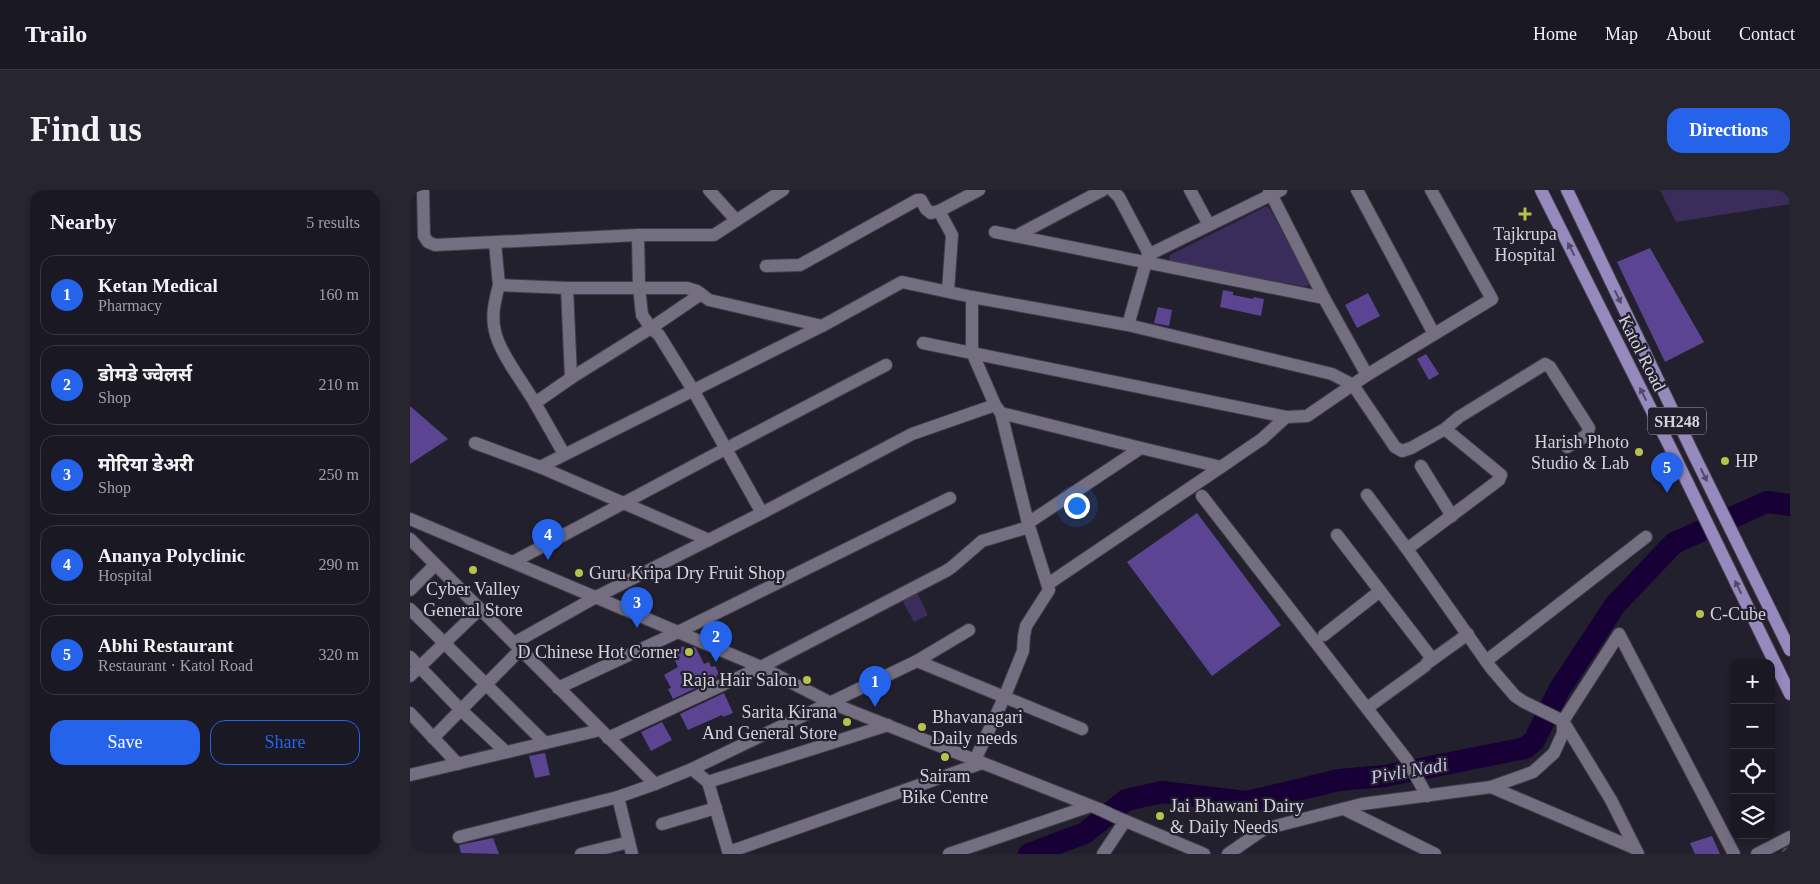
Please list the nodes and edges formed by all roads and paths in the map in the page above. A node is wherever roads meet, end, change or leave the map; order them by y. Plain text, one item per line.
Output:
1 (423, 190) edge
2 (709, 190) edge
3 (783, 190) edge
4 (979, 190) edge
5 (1103, 190) edge
6 (1112, 190) edge
7 (1190, 190) edge
8 (1357, 190) edge
9 (1431, 190) edge
10 (1541, 190) edge
11 (1567, 190) edge
12 (1274, 192) edge
13 (921, 195) edge
14 (938, 211) junction
15 (1209, 226) junction
16 (728, 227) junction
17 (995, 232) dead end
18 (638, 235) junction
19 (1016, 236) junction
20 (495, 243) junction
21 (1147, 258) junction
22 (766, 266) dead end
23 (499, 285) junction
24 (638, 287) junction
25 (567, 288) junction
26 (948, 291) junction
27 (701, 294) junction
28 (972, 297) junction
29 (1324, 298) junction
30 (1128, 325) junction
31 (822, 326) junction
32 (652, 328) junction
33 (1434, 334) junction
34 (924, 343) dead end
35 (972, 352) junction
36 (886, 365) dead end
37 (1367, 375) junction
38 (571, 378) junction
39 (1353, 385) junction
40 (693, 390) junction
41 (535, 403) junction
42 (998, 409) junction
43 (1286, 417) junction
44 (1445, 429) junction
45 (476, 443) dead end
46 (1567, 447) dead end
47 (1142, 448) junction
48 (727, 449) junction
49 (1693, 453) junction
50 (564, 454) junction
51 (1677, 461) junction
52 (1421, 466) dead end
53 (540, 467) junction
54 (1222, 467) junction
55 (1368, 495) dead end
56 (1202, 496) dead end
57 (950, 498) dead end
58 (623, 503) junction
59 (762, 513) junction
60 (1452, 516) junction
61 (410, 520) edge
62 (1028, 525) junction
63 (1337, 535) dead end
64 (1646, 537) dead end
65 (410, 540) edge
66 (709, 540) junction
67 (1407, 549) junction
68 (514, 562) junction
69 (435, 565) junction
70 (1048, 584) junction
71 (410, 590) edge
72 (1380, 592) junction
73 (596, 597) junction
74 (410, 609) edge
75 (480, 609) junction
76 (969, 630) dead end
77 (678, 632) junction
78 (1468, 634) junction
79 (1324, 636) dead end
80 (444, 643) junction
81 (517, 646) junction
82 (1790, 650) edge
83 (410, 657) edge
84 (917, 661) junction
85 (1486, 661) junction
86 (1429, 662) junction
87 (420, 666) junction
88 (761, 667) junction
89 (410, 676) edge
90 (485, 685) junction
91 (558, 688) junction
92 (1790, 694) edge
93 (1004, 698) junction
94 (831, 703) junction
95 (1367, 708) junction
96 (461, 710) junction
97 (410, 713) edge
98 (1559, 719) junction
99 (888, 725) junction
100 (1082, 729) dead end
101 (604, 734) junction
102 (433, 738) junction
103 (545, 743) junction
104 (506, 752) junction
105 (979, 761) junction
106 (458, 764) junction
107 (692, 769) junction
108 (410, 775) edge
109 (708, 782) junction
110 (655, 784) junction
111 (1491, 787) junction
112 (1427, 796) junction
113 (618, 797) junction
114 (716, 808) junction
115 (1094, 808) junction
116 (1344, 809) junction
117 (1121, 819) junction
118 (662, 824) dead end
119 (459, 836) dead end
120 (1790, 837) edge
121 (631, 848) edge
122 (1636, 851) edge
123 (729, 853) edge
124 (581, 854) edge
125 (948, 854) edge
126 (1103, 854) edge
127 (1204, 854) edge
128 (1228, 854) edge
129 (1435, 854) edge
130 (1734, 854) edge
131 (1757, 854) edge

1 - 20 street
2 - 16 street
3 - 16 street
4 - 14 street
5 - 19 street
6 - 21 street
7 - 15 street
8 - 33 street
9 - 33 street
51 -> 10 main road, Katol Road / SH248
11 -> 49 main road, Katol Road / SH248
12 - 15 street
12 - 29 street
13 - 14 street
13 - 22 street
14 - 26 street
15 - 21 street
16 - 18 street
17 - 19 street
18 - 20 street
18 - 24 street
19 - 21 street
20 - 23 street
21 - 29 street
21 - 30 street
23 - 25 street
23 - 41 street
24 - 25 street
24 - 27 street
24 - 32 street
25 - 38 street
26 - 28 street
26 - 31 street
27 - 31 street
27 - 32 street
28 - 30 street
28 - 35 street
29 - 37 street
30 - 39 street
31 - 40 street
32 - 38 street
32 - 40 street
33 - 37 street
34 - 35 street
35 - 42 street
35 - 43 street
36 - 48 street
37 - 39 street
38 - 41 street
39 - 43 street
39 - 44 street
40 - 48 street
40 - 50 street
41 - 50 street
42 - 47 street
42 - 59 street
42 - 62 street
43 - 54 street
44 - 46 street
44 - 60 street
45 - 53 street
47 - 54 street
47 - 62 street
48 - 58 street
48 - 59 street
49 - 51 main road
49 -> 82 main road, Katol Road / SH248
50 - 53 street
92 -> 51 main road, Katol Road / SH248
52 - 60 street
53 - 58 street
54 - 70 street
55 - 67 street
56 - 95 street
57 - 77 street
58 - 66 street
58 - 68 street
59 - 66 street
60 - 67 street
61 - 68 street
62 - 70 street
62 - 88 street
63 - 72 street
64 - 85 street
65 - 69 street
66 - 73 street
67 - 78 street
68 - 73 street
69 - 71 street
69 - 75 street
70 - 93 street
72 - 79 street
72 - 86 street
73 - 77 street
73 - 81 street
74 - 80 street
75 - 80 street
75 - 81 street
76 - 84 street
77 - 88 street
77 - 91 street
78 - 85 street
78 - 86 street
80 - 87 street
80 - 90 street
81 - 90 street
81 - 91 street
83 - 87 street
84 - 93 street
84 - 94 street
85 - 98 street
86 - 95 street
87 - 89 street
87 - 96 street
88 - 94 street
88 - 101 street
90 - 96 street
90 - 103 street
91 - 101 street
93 - 100 street
93 - 105 street
94 - 99 street
94 - 107 street
95 - 112 street
96 - 102 street
96 - 104 street
97 - 102 street
98 - 111 street
98 - 122 street
98 - 130 street
99 - 105 street
99 - 109 street
101 - 103 street
101 - 110 street
102 - 106 street
103 - 104 street
104 - 106 street
105 - 115 street
105 - 123 street
106 - 108 street
107 - 109 street
107 - 110 street
109 - 114 street
110 - 113 street
111 - 112 street
111 - 122 street
112 - 116 street
113 - 119 street
113 - 121 street
114 - 118 street
114 - 123 street
115 - 117 street
115 - 125 street
116 - 128 street
116 - 129 street
117 - 126 street
117 - 127 street
120 - 131 street
121 - 124 street

